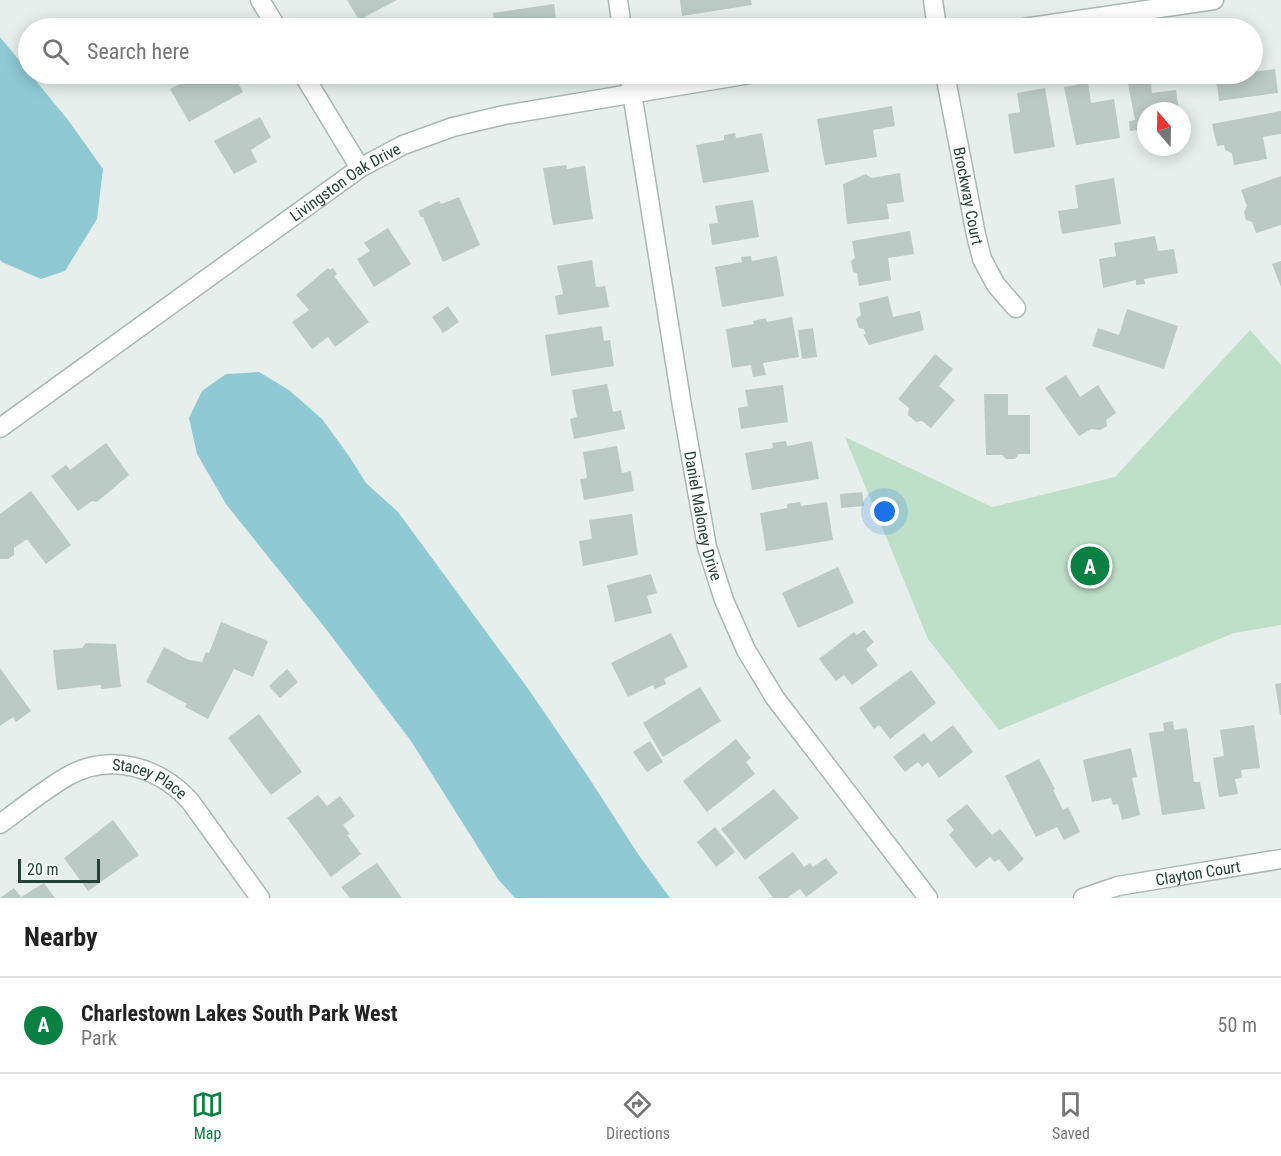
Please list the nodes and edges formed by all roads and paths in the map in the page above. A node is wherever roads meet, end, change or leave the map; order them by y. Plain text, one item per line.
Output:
1 (260, 0) edge
2 (618, 0) edge
3 (933, 0) edge
4 (1214, 0) edge
5 (271, 18) edge
6 (621, 18) edge
7 (936, 18) edge
8 (1092, 18) edge
9 (309, 84) edge
10 (631, 84) edge
11 (688, 84) edge
12 (947, 84) edge
13 (633, 93) junction
14 (360, 168) junction
15 (1016, 308) dead end
16 (0, 428) edge
17 (0, 824) edge
18 (1281, 859) edge
19 (260, 898) edge
20 (928, 898) edge
21 (1083, 898) edge

1 - 5 street
2 - 6 street
3 - 7 street
4 - 8 street
9 - 14 street
10 - 13 street, Daniel Maloney Drive
11 - 13 street, Livingston Oak Drive
12 - 15 street, Brockway Court
13 - 14 street, Livingston Oak Drive
13 - 20 street, Daniel Maloney Drive
14 - 16 street, Livingston Oak Drive
17 - 19 street, Stacey Place
18 - 21 street, Clayton Court

